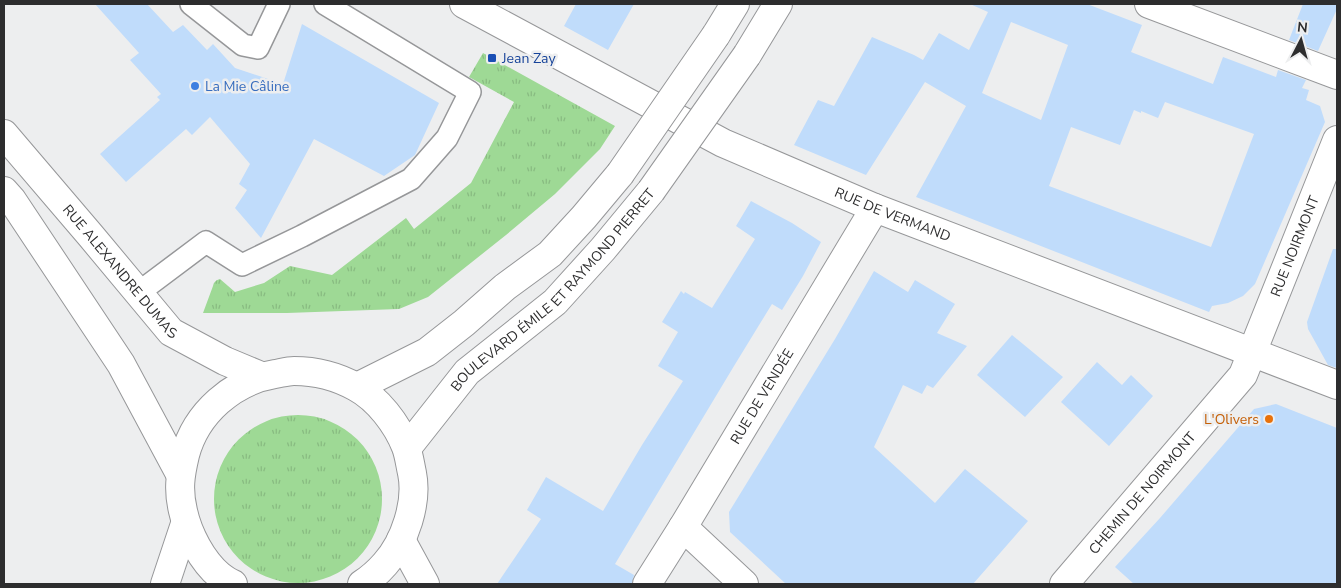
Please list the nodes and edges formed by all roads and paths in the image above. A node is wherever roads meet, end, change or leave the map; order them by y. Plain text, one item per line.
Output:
1 (191, 4) edge
2 (279, 4) edge
3 (325, 4) edge
4 (464, 4) edge
5 (735, 4) edge
6 (778, 4) edge
7 (1149, 4) edge
8 (1337, 74) edge
9 (4, 134) edge
10 (1337, 140) edge
11 (4, 191) edge
12 (875, 208) junction
13 (138, 292) junction
14 (1252, 352) junction
15 (261, 376) junction
16 (1337, 385) edge
17 (357, 387) junction
18 (407, 448) junction
19 (180, 474) junction
20 (185, 524) junction
21 (683, 526) junction
22 (401, 540) junction
23 (165, 584) edge
24 (232, 584) edge
25 (362, 584) edge
26 (425, 584) edge
27 (647, 584) edge
28 (744, 584) edge
29 (1064, 584) edge

1 - 2 lane
3 - 13 lane
4 - 12 main road, RUE DE VERMAND
5 - 17 main road, BOULEVARD ÉMILE ET RAYMOND PIERRET, bridge
6 - 18 main road, BOULEVARD ÉMILE ET RAYMOND PIERRET, bridge
7 - 8 main road
9 - 13 main road, RUE ALEXANDRE DUMAS
10 - 14 main road, RUE NOIRMONT
11 - 19 main road
12 - 14 main road, RUE DE VERMAND
12 - 21 main road, RUE DE VENDÉE
13 - 15 main road, RUE ALEXANDRE DUMAS
14 - 16 main road, RUE DE VERMAND
14 - 29 main road, CHEMIN DE NOIRMONT
15 - 17 main road
15 - 19 main road
17 - 18 main road
18 - 22 main road
19 - 20 main road
20 - 23 main road
20 - 24 main road
21 - 27 main road, RUE DE VENDÉE
21 - 28 main road
22 - 25 main road
22 - 26 main road

